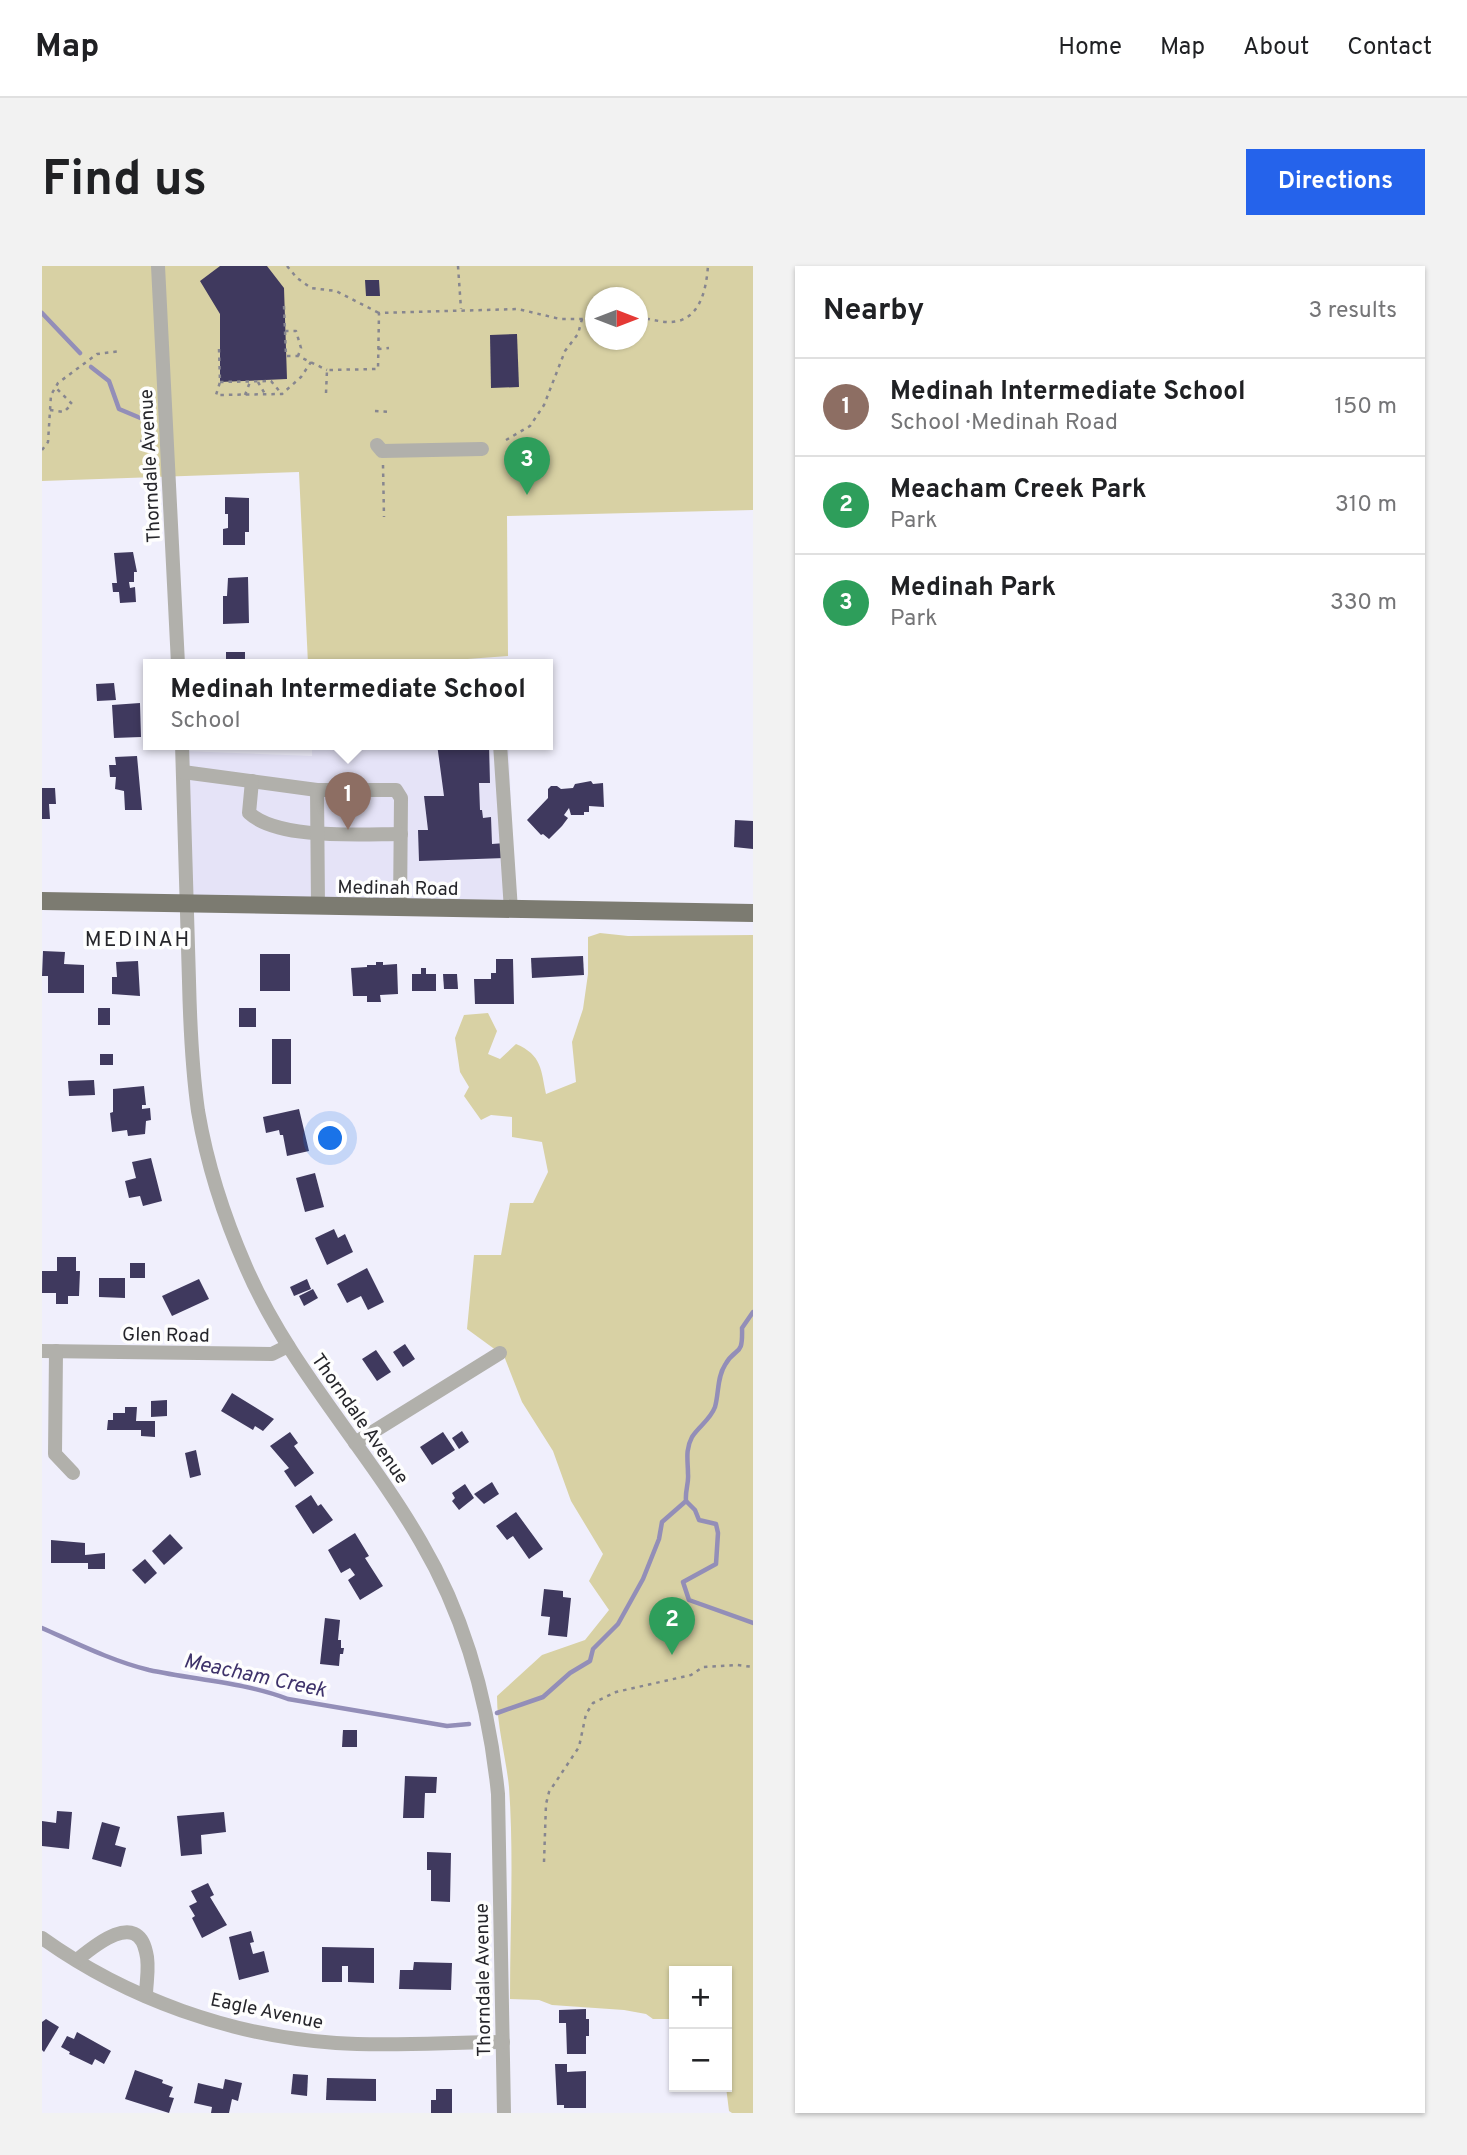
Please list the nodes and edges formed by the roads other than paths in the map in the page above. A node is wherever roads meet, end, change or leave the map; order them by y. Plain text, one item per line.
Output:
1 (158, 266) edge
2 (380, 448) road end
3 (482, 449) dead end
4 (178, 659) edge
5 (182, 750) edge
6 (500, 750) edge
7 (183, 772) junction
8 (252, 781) junction
9 (317, 790) junction
10 (318, 834) junction
11 (401, 834) junction
12 (42, 901) edge
13 (186, 903) junction
14 (318, 906) junction
15 (400, 908) junction
16 (511, 910) junction
17 (753, 913) edge
18 (288, 1346) junction
19 (49, 1351) edge
20 (500, 1353) dead end
21 (355, 1443) junction
22 (73, 1473) dead end
23 (42, 1938) edge
24 (76, 1960) junction
25 (146, 1996) junction
26 (503, 2042) junction
27 (504, 2113) edge

1 - 4 street, Thorndale Avenue
2 - 3 street
5 - 7 street, Thorndale Avenue
6 - 16 street
7 - 8 street
7 - 13 street, Thorndale Avenue
8 - 9 street
8 - 10 street
9 - 10 street
9 - 11 street
10 - 11 street
10 - 14 street
11 - 15 street
12 - 13 main road, Medinah Road
13 - 14 main road, Medinah Road
13 - 18 street, Thorndale Avenue
14 - 15 main road, Medinah Road
15 - 16 main road, Medinah Road
16 - 17 main road, Medinah Road
18 - 19 street, Glen Road
18 - 21 street, Thorndale Avenue
19 - 22 street
20 - 21 street
21 - 26 street, Thorndale Avenue
23 - 24 street, Eagle Avenue
24 - 25 street, Eagle Avenue
24 - 25 street
25 - 26 street, Eagle Avenue
26 - 27 street, Thorndale Avenue

